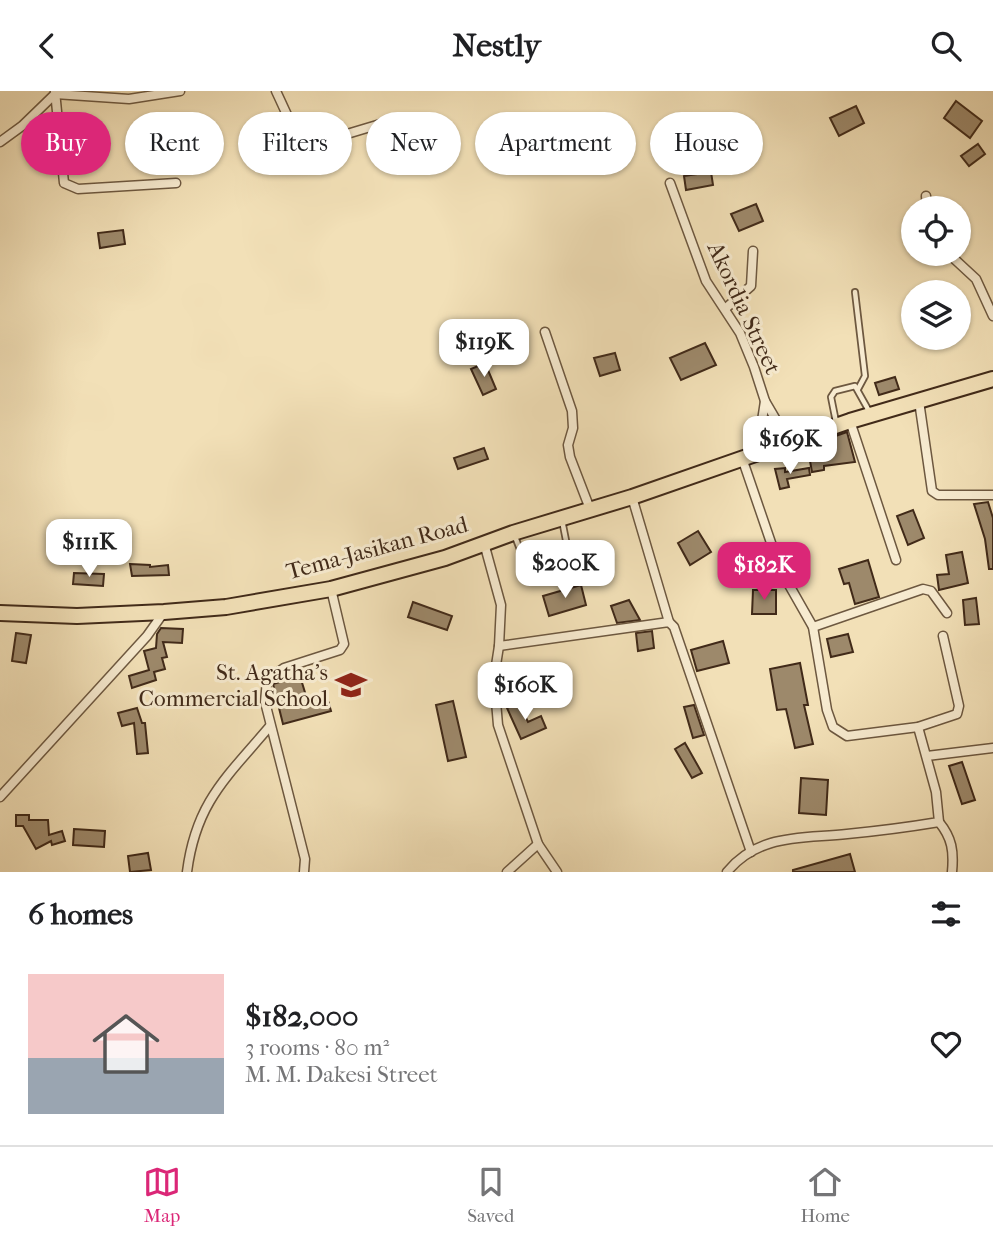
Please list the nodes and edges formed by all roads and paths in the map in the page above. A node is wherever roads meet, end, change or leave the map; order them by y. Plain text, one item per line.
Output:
1 (180, 91) edge
2 (276, 91) edge
3 (55, 93) edge
4 (366, 128) edge
5 (0, 142) edge
6 (176, 183) dead end
7 (670, 183) dead end
8 (753, 251) dead end
9 (962, 266) edge
10 (855, 292) dead end
11 (726, 309) junction
12 (993, 316) edge
13 (545, 332) dead end
14 (993, 379) edge
15 (858, 389) junction
16 (765, 401) junction
17 (919, 401) junction
18 (870, 415) junction
19 (844, 423) junction
20 (789, 442) junction
21 (757, 453) junction
22 (742, 458) junction
23 (993, 495) edge
24 (632, 497) junction
25 (590, 509) junction
26 (562, 518) junction
27 (513, 533) junction
28 (484, 543) junction
29 (896, 560) dead end
30 (331, 589) junction
31 (164, 612) junction
32 (0, 613) edge
33 (947, 613) dead end
34 (669, 622) junction
35 (813, 627) junction
36 (943, 636) dead end
37 (499, 646) junction
38 (270, 726) junction
39 (918, 727) junction
40 (993, 748) edge
41 (927, 757) junction
42 (0, 797) edge
43 (939, 822) junction
44 (538, 844) junction
45 (751, 852) junction
46 (187, 872) edge
47 (304, 872) edge
48 (507, 872) edge
49 (557, 872) edge
50 (727, 872) edge
51 (952, 872) edge

1 - 3 street
2 - 4 street
3 - 5 street
3 - 6 street
7 - 11 street, Akordia Street
8 - 11 street
9 - 12 street
10 - 15 lane
11 - 16 street, Akordia Street
13 - 25 street
14 - 17 highway, Tema-Jasikan Road
15 - 18 lane
15 - 19 lane
16 - 20 street
16 - 21 street, Akordia Street
17 - 18 highway, Tema-Jasikan Road
17 - 23 street
18 - 19 highway, Tema-Jasikan Road
19 - 20 highway, Tema-Jasikan Road
19 - 29 street
20 - 21 highway, Tema-Jasikan Road
21 - 22 highway, Tema-Jasikan Road
22 - 24 highway, Tema-Jasikan Road
22 - 35 street
24 - 25 highway, Tema-Jasikan Road
24 - 34 street
25 - 26 highway, Tema-Jasikan Road
26 - 27 highway, Tema-Jasikan Road
26 - 27 lane
27 - 28 highway, Tema-Jasikan Road
28 - 30 highway, Tema-Jasikan Road
28 - 37 street
30 - 31 highway, Tema-Jasikan Road
30 - 38 street
31 - 32 highway, Tema-Jasikan Road
31 - 42 street
33 - 35 street
34 - 37 street
34 - 45 street
35 - 39 street
36 - 39 street
37 - 44 street
38 - 46 street
38 - 47 street
39 - 41 street
40 - 41 street
41 - 43 street
43 - 45 street
43 - 51 street
44 - 48 street
44 - 49 street
45 - 50 street

